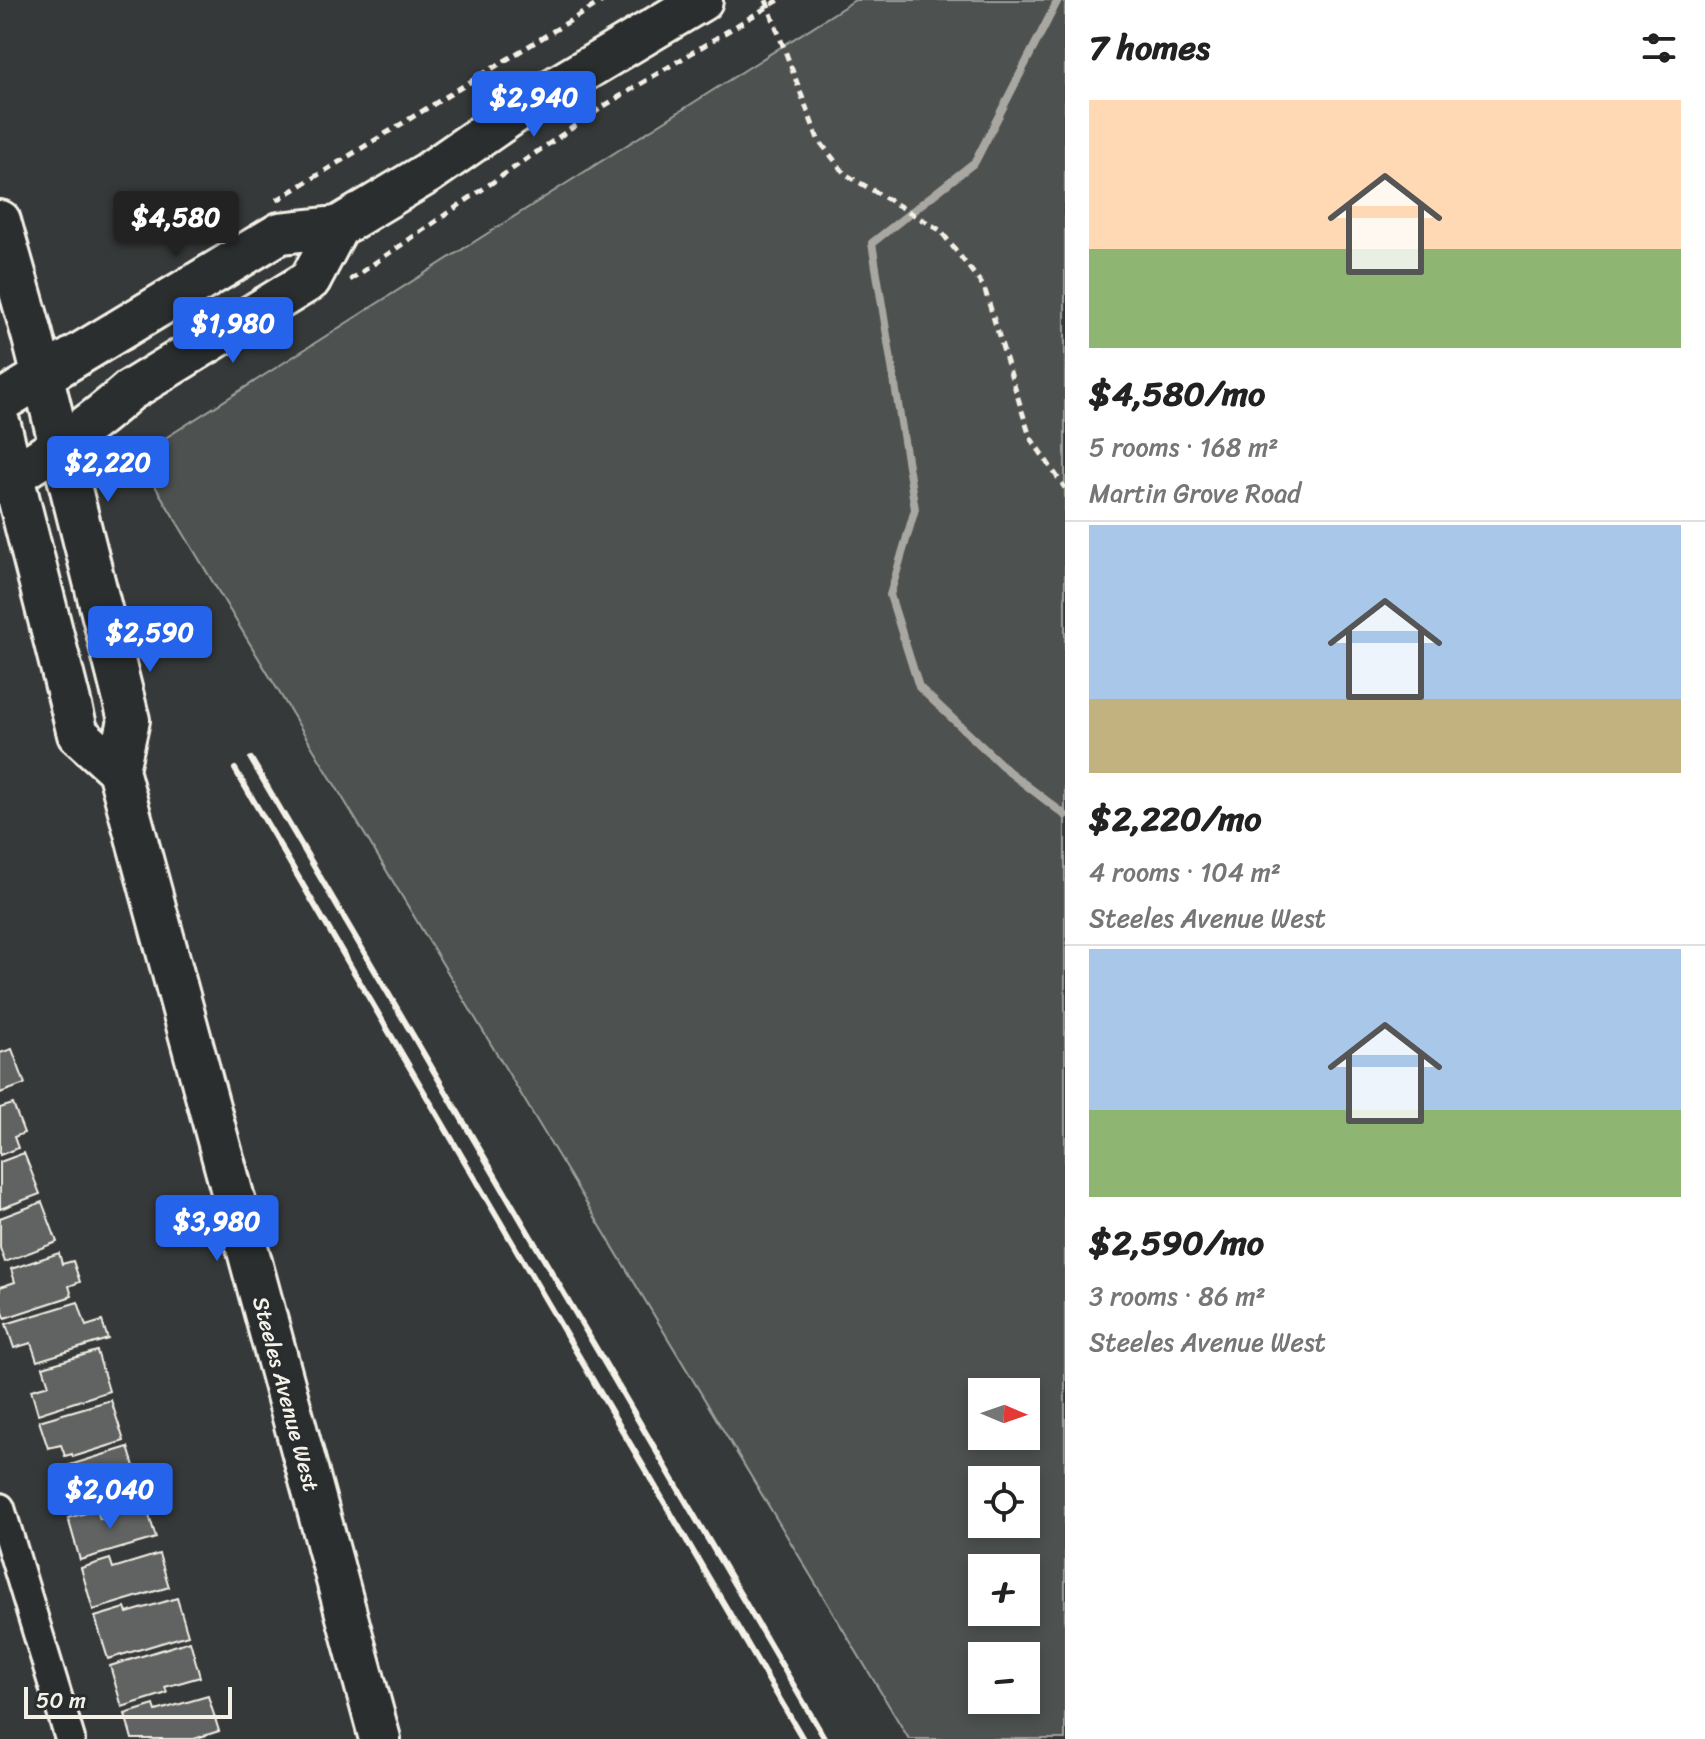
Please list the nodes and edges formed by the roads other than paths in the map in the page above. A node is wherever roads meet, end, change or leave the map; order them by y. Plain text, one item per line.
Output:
1 (702, 0) edge
2 (0, 221) edge
3 (338, 227) junction
4 (43, 378) junction
5 (0, 402) edge
6 (0, 425) edge
7 (60, 446) junction
8 (6, 481) edge
9 (118, 770) junction
10 (0, 1508) edge
11 (70, 1739) edge
12 (380, 1739) edge

1 - 3 main road
2 - 4 main road, Steeles Avenue West
3 - 4 main road
3 - 7 main road
4 - 5 main road
4 - 7 main road, Steeles Avenue West
6 - 8 main road
7 - 8 main road
7 - 9 main road, Steeles Avenue West
8 - 9 main road
9 - 12 main road, Steeles Avenue West
10 - 11 street

